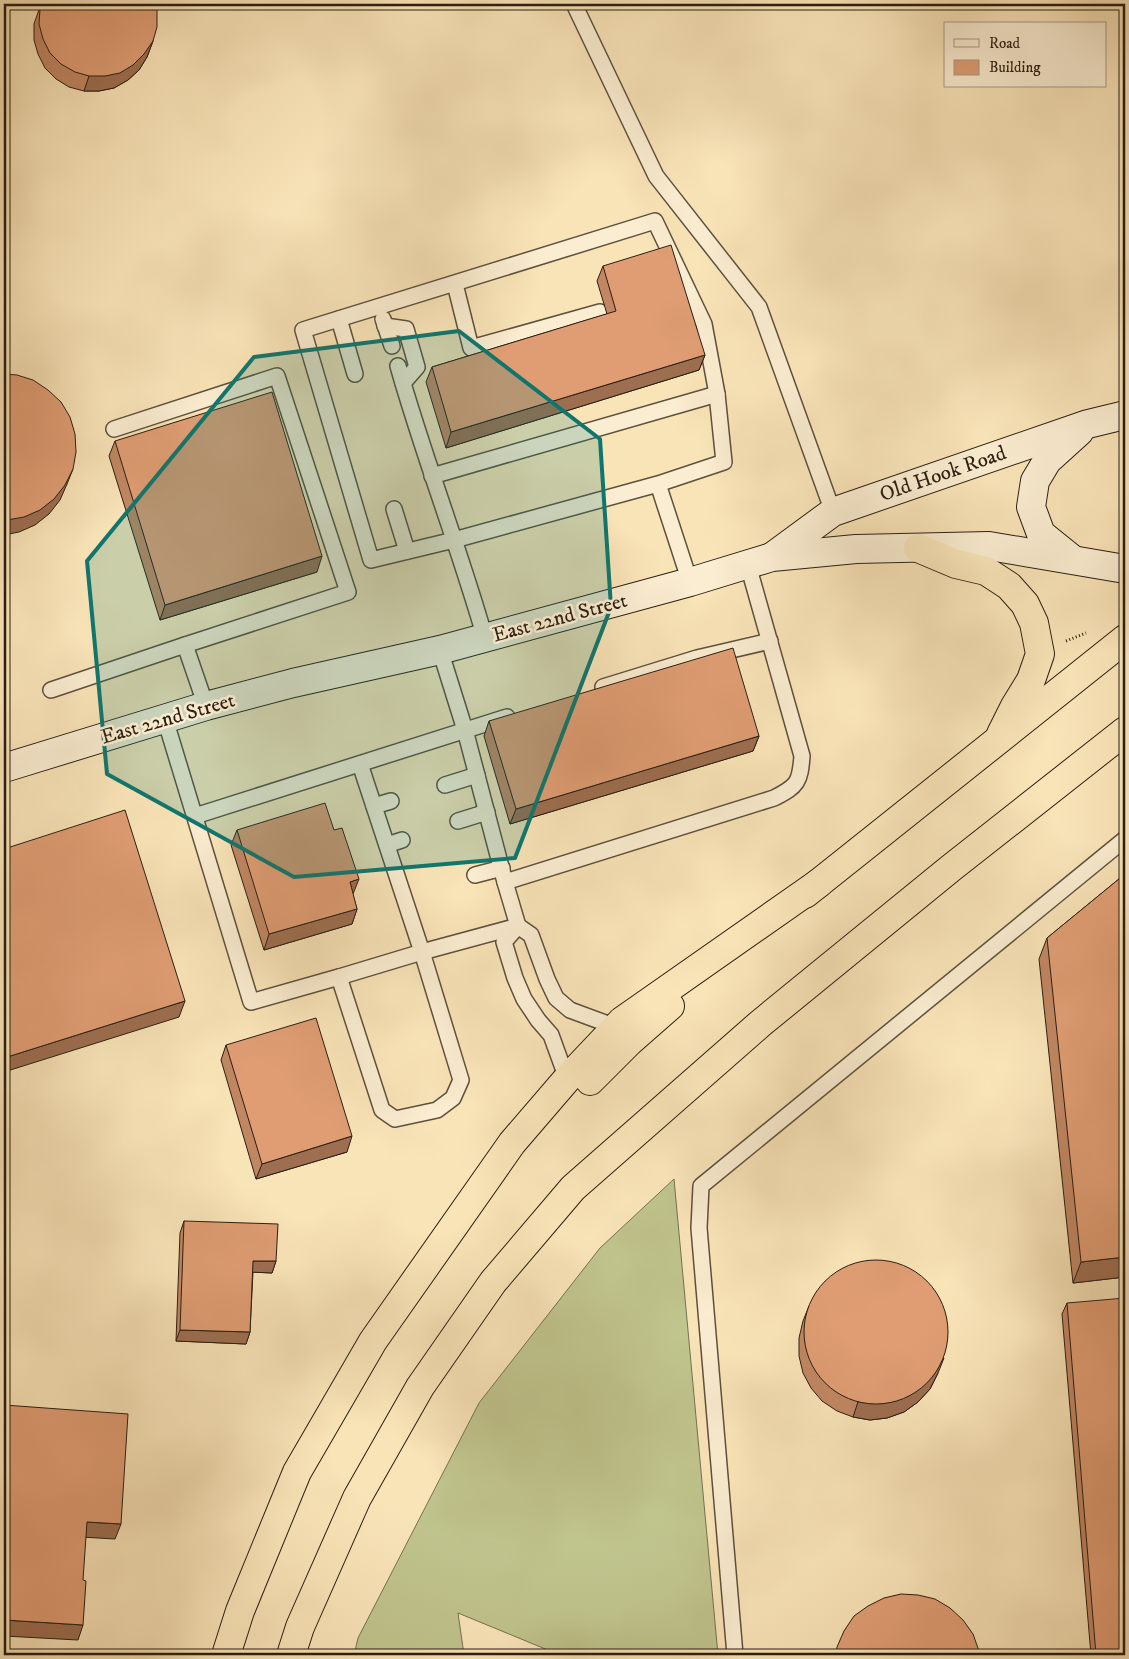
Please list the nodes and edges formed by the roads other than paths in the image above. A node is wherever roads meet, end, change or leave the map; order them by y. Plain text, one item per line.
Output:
1 (574, 4) edge
2 (455, 284) junction
3 (380, 306) junction
4 (600, 312) dead end
5 (338, 319) junction
6 (386, 326) junction
7 (392, 346) dead end
8 (398, 366) dead end
9 (355, 374) dead end
10 (403, 383) junction
11 (718, 394) junction
12 (1125, 415) edge
13 (1088, 424) junction
14 (114, 429) dead end
15 (432, 476) junction
16 (658, 484) junction
17 (394, 509) dead end
18 (833, 512) junction
19 (454, 540) junction
20 (918, 548) junction
21 (407, 551) junction
22 (760, 561) junction
23 (1075, 561) junction
24 (1125, 569) edge
25 (690, 582) junction
26 (485, 638) junction
27 (1125, 639) edge
28 (770, 641) junction
29 (185, 645) junction
30 (440, 650) junction
31 (51, 690) dead end
32 (586, 693) edge
33 (206, 706) junction
34 (520, 713) edge
35 (165, 719) junction
36 (465, 730) junction
37 (1125, 731) edge
38 (998, 742) junction
39 (360, 764) junction
40 (4, 768) edge
41 (477, 775) junction
42 (446, 785) dead end
43 (390, 801) dead end
44 (374, 806) junction
45 (487, 812) junction
46 (195, 816) junction
47 (458, 821) dead end
48 (1125, 839) edge
49 (402, 840) dead end
50 (387, 845) junction
51 (475, 875) dead end
52 (503, 875) junction
53 (819, 883) junction
54 (518, 926) junction
55 (422, 952) junction
56 (339, 977) junction
57 (616, 1027) junction
58 (567, 1079) junction
59 (446, 1238) junction
60 (226, 1655) edge
61 (291, 1655) edge
62 (735, 1655) edge

1 - 18 lane
2 - 3 lane
2 - 4 lane
2 - 11 lane
3 - 5 lane
3 - 6 lane
5 - 9 lane
5 - 21 lane
6 - 7 lane
6 - 10 lane
8 - 10 lane
10 - 15 lane
11 - 15 lane
11 - 16 lane
12 - 13 street, Old Hook Road
13 - 18 street, Old Hook Road
13 - 23 street
14 - 29 lane
15 - 19 lane
16 - 19 lane
16 - 25 lane
17 - 21 lane
18 - 22 street, Old Hook Road
19 - 21 lane
19 - 26 lane
20 - 22 street, East 22nd Street
20 - 23 street, East 22nd Street
20 - 38 highway
22 - 25 street, East 22nd Street
22 - 28 lane
23 - 24 street, East 22nd Street
25 - 26 street, East 22nd Street
26 - 30 street, East 22nd Street
27 - 38 highway
28 - 32 lane
28 - 52 lane
29 - 31 lane
29 - 33 lane
30 - 33 street, East 22nd Street
30 - 36 lane
33 - 35 street, East 22nd Street
34 - 36 lane
35 - 40 street, East 22nd Street
35 - 46 lane
36 - 39 lane
36 - 41 lane
37 - 61 highway
38 - 53 highway
39 - 44 lane
39 - 46 lane
41 - 42 lane
41 - 45 lane
43 - 44 lane
44 - 50 lane
45 - 47 lane
45 - 52 lane
46 - 56 lane
48 - 62 lane
49 - 50 lane
50 - 55 lane
51 - 52 lane
52 - 54 lane
53 - 57 highway
53 - 59 highway
54 - 55 lane
54 - 57 lane
54 - 58 lane
55 - 56 lane
55 - 56 lane
57 - 58 highway
58 - 59 highway
59 - 60 highway

